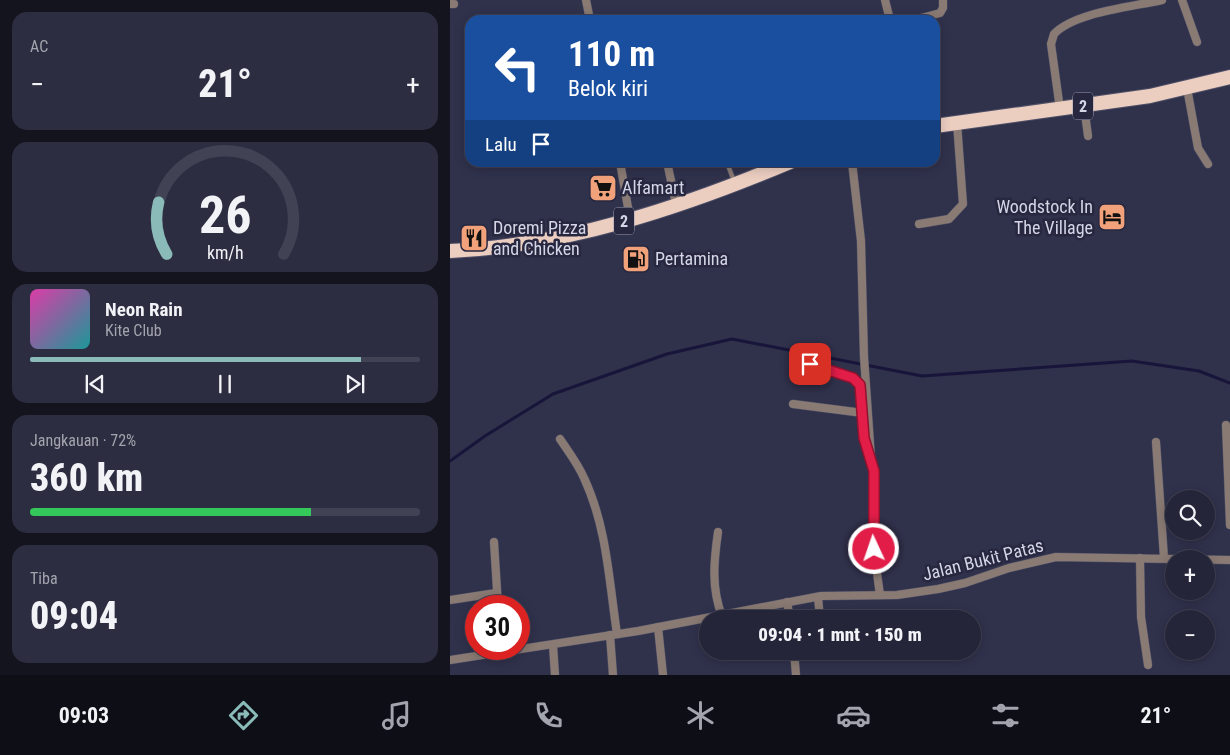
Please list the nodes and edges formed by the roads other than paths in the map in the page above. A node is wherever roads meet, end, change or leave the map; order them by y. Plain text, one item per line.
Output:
1 (586, 0) edge
2 (885, 0) edge
3 (943, 0) edge
4 (1162, 0) edge
5 (1182, 0) edge
6 (589, 15) edge
7 (889, 15) edge
8 (933, 15) edge
9 (1196, 42) dead end
10 (1230, 77) edge
11 (1188, 88) junction
12 (1084, 106) junction
13 (1060, 109) junction
14 (957, 123) junction
15 (940, 125) edge
16 (1088, 136) dead end
17 (1208, 164) dead end
18 (621, 167) edge
19 (669, 167) edge
20 (730, 167) edge
21 (778, 167) edge
22 (853, 167) edge
23 (736, 184) junction
24 (676, 204) junction
25 (630, 219) junction
26 (919, 224) dead end
27 (450, 251) edge
28 (810, 364) dead end
29 (793, 404) dead end
30 (863, 413) junction
31 (1226, 425) dead end
32 (560, 438) dead end
33 (1156, 442) dead end
34 (871, 458) junction
35 (1230, 525) edge
36 (718, 532) dead end
37 (494, 542) dead end
38 (1140, 558) junction
39 (1164, 558) junction
40 (1230, 560) edge
41 (496, 593) joint
42 (880, 595) junction
43 (818, 597) junction
44 (450, 600) edge
45 (787, 602) junction
46 (721, 610) edge
47 (750, 610) edge
48 (788, 610) edge
49 (819, 610) edge
50 (699, 620) edge
51 (658, 627) junction
52 (613, 635) junction
53 (553, 645) junction
54 (530, 648) edge
55 (465, 658) edge
56 (450, 660) edge
57 (795, 660) edge
58 (1148, 665) dead end
59 (555, 675) edge
60 (612, 675) edge
61 (663, 675) edge
62 (796, 675) edge

1 - 6 street
2 - 7 street
3 - 8 street
4 - 13 street
5 - 9 street
10 - 11 highway, 2
11 - 12 highway, 2
11 - 17 street
12 - 13 highway, 2
12 - 16 street
13 - 14 highway, 2
14 - 15 highway, 2
14 - 26 street
18 - 25 street
19 - 24 street
20 - 23 lane
21 - 23 highway, 2
22 - 34 street
23 - 24 highway, 2
24 - 25 highway, 2
25 - 27 highway, 2
28 - 30 street
29 - 30 street
30 - 34 street
31 - 35 street
32 - 52 street
33 - 39 street
34 - 42 street
36 - 46 street
37 - 41 street
38 - 39 street, Jalan Bukit Patas
38 - 42 street, Jalan Bukit Patas
38 - 58 street
39 - 40 street, Jalan Bukit Patas
41 - 44 street
42 - 43 street, Jalan Bukit Patas
43 - 45 street, Jalan Bukit Patas
43 - 49 street
45 - 47 street, Jalan Bukit Patas
45 - 48 street
50 - 51 street, Jalan Bukit Patas
51 - 52 street, Jalan Bukit Patas
51 - 61 street
52 - 53 street, Jalan Bukit Patas
52 - 60 street
53 - 54 street, Jalan Bukit Patas
53 - 59 street
55 - 56 street, Jalan Bukit Patas
57 - 62 street

